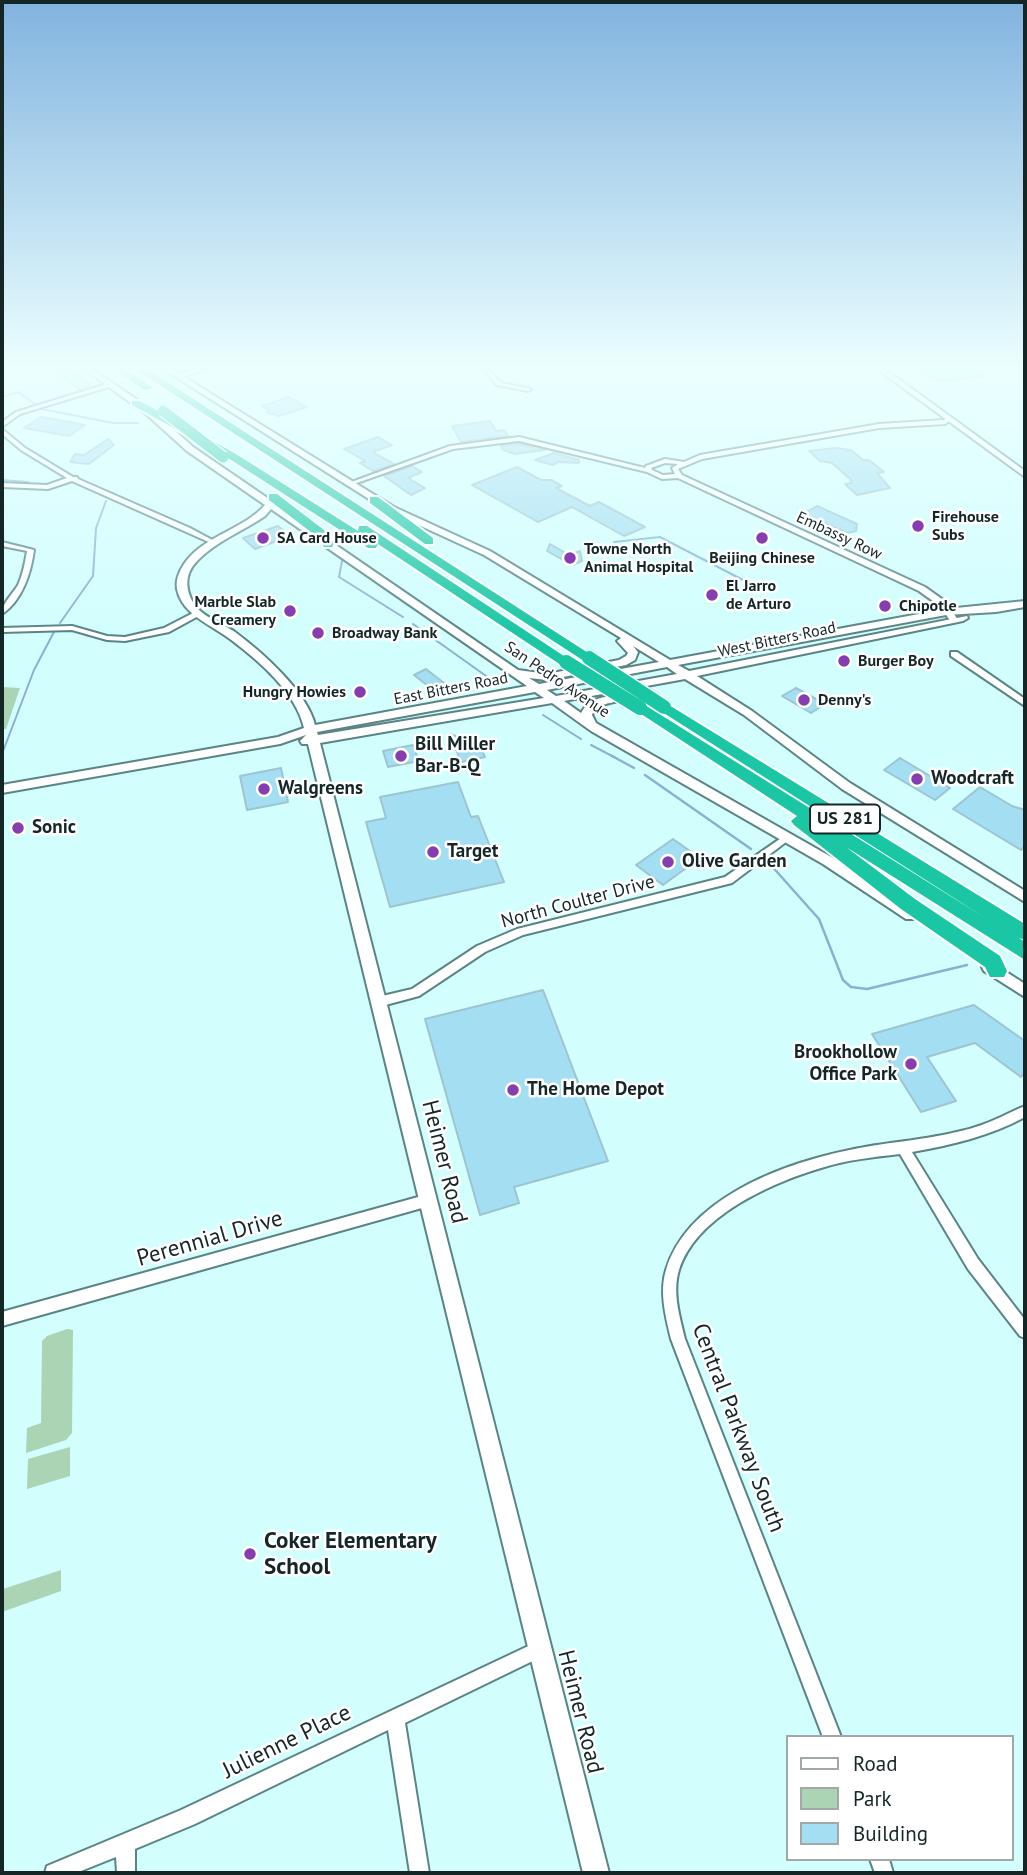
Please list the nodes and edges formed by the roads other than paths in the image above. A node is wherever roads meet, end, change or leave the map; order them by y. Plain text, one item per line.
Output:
1 (34, 456) edge
2 (202, 456) edge
3 (222, 456) edge
4 (233, 456) edge
5 (253, 456) edge
6 (276, 456) edge
7 (305, 456) edge
8 (426, 456) edge
9 (590, 456) edge
10 (718, 456) edge
11 (1000, 456) edge
12 (682, 463) junction
13 (649, 471) junction
14 (1025, 475) edge
15 (679, 476) junction
16 (75, 478) junction
17 (349, 484) junction
18 (2, 485) edge
19 (374, 500) junction
20 (271, 504) junction
21 (296, 522) junction
22 (232, 532) junction
23 (213, 542) junction
24 (2, 544) edge
25 (328, 544) junction
26 (411, 561) junction
27 (1025, 604) edge
28 (2, 612) edge
29 (198, 614) junction
30 (950, 616) junction
31 (612, 629) junction
32 (2, 630) edge
33 (570, 646) junction
34 (954, 654) dead end
35 (735, 664) junction
36 (671, 665) junction
37 (506, 667) junction
38 (688, 676) junction
39 (538, 689) junction
40 (496, 696) junction
41 (556, 701) junction
42 (1025, 703) edge
43 (740, 708) junction
44 (591, 725) junction
45 (312, 735) junction
46 (734, 768) junction
47 (2, 789) edge
48 (787, 837) junction
49 (1025, 897) edge
50 (994, 913) junction
51 (1025, 926) edge
52 (1025, 933) edge
53 (1025, 952) edge
54 (996, 971) junction
55 (1025, 991) edge
56 (378, 1002) junction
57 (1025, 1111) edge
58 (904, 1149) junction
59 (429, 1199) junction
60 (2, 1319) edge
61 (1025, 1331) edge
62 (539, 1649) junction
63 (395, 1718) junction
64 (831, 1735) edge
65 (125, 1844) junction
66 (54, 1873) edge
67 (126, 1873) edge
68 (420, 1873) edge
69 (596, 1873) edge

1 - 16 street
2 - 20 main road, San Pedro Avenue
3 - 25 highway, bridge
4 - 26 highway
5 - 26 highway, US 281
6 - 33 highway, US 281
7 - 17 main road
8 - 17 street, Embassy Row
9 - 13 street, Embassy Row
10 - 12 street
11 - 14 main road
12 - 13 street
12 - 15 street
13 - 15 street, Embassy Row
15 - 30 street, Embassy Row
16 - 18 street
16 - 23 street
17 - 19 main road
19 - 31 main road
19 - 33 highway
20 - 21 main road, San Pedro Avenue
20 - 22 main road
21 - 22 main road
21 - 25 main road, San Pedro Avenue
22 - 23 main road
23 - 29 main road
24 - 28 street
25 - 37 main road, San Pedro Avenue
26 - 46 highway, US 281, bridge
27 - 30 main road, West Bitters Road
29 - 32 street
29 - 45 main road, Heimer Road
30 - 35 main road, West Bitters Road
30 - 36 main road, West Bitters Road
31 - 36 main road
31 - 37 main road
33 - 50 highway, US 281, bridge
34 - 42 street
35 - 38 main road, West Bitters Road
35 - 43 main road
36 - 38 main road
36 - 39 main road, East Bitters Road
37 - 39 main road, San Pedro Avenue
37 - 40 main road
38 - 41 main road, West Bitters Road
38 - 43 main road
39 - 40 main road, East Bitters Road
39 - 41 main road, San Pedro Avenue
40 - 45 main road, East Bitters Road
41 - 44 main road, San Pedro Avenue
41 - 45 main road, East Bitters Road
43 - 44 main road
43 - 49 main road
44 - 48 main road, San Pedro Avenue
45 - 47 main road, East Bitters Road
45 - 56 main road, Heimer Road
46 - 53 highway, US 281
46 - 54 highway
48 - 54 main road, San Pedro Avenue
48 - 56 street, North Coulter Drive
50 - 51 highway
50 - 52 highway, US 281
54 - 55 main road, San Pedro Avenue
56 - 59 main road, Heimer Road
57 - 58 street, Central Parkway South
58 - 61 street
58 - 64 street, Central Parkway South
59 - 60 street, Perennial Drive
59 - 62 main road, Heimer Road
62 - 63 street, Julienne Place
62 - 69 main road, Heimer Road
63 - 65 street, Julienne Place
63 - 68 street
65 - 66 street, Julienne Place
65 - 67 street

